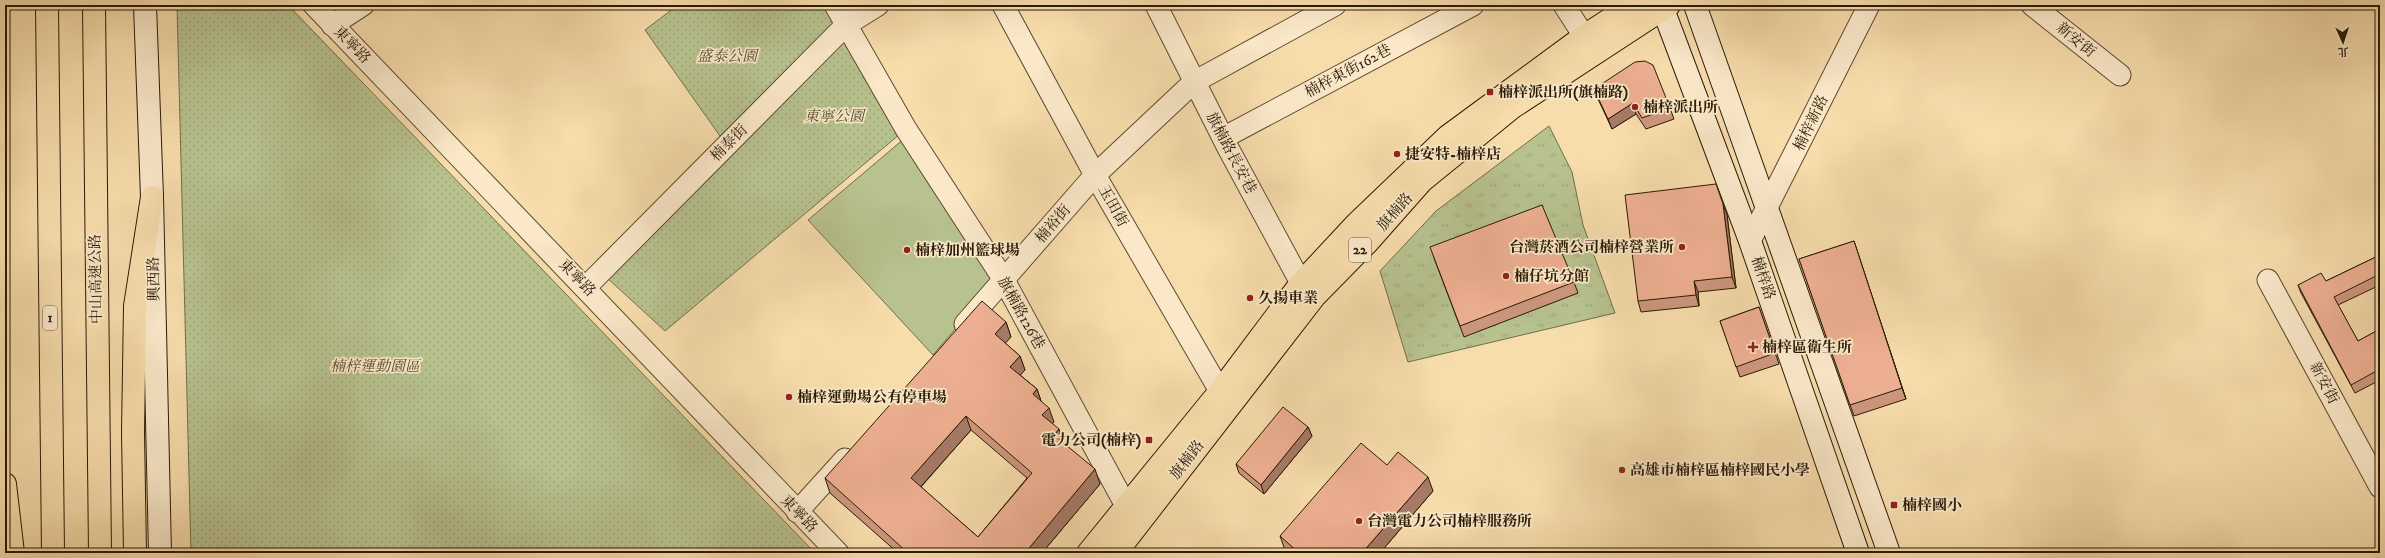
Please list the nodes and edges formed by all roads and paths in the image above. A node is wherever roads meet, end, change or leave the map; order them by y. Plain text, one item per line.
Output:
1 (47, 5) edge
2 (94, 5) edge
3 (145, 5) edge
4 (314, 5) edge
5 (363, 5) edge
6 (835, 5) edge
7 (878, 5) edge
8 (1003, 5) edge
9 (1156, 5) edge
10 (1335, 5) edge
11 (1473, 5) edge
12 (1564, 5) edge
13 (1632, 5) edge
14 (1695, 5) edge
15 (1869, 5) edge
16 (2032, 5) edge
17 (1666, 6) edge
18 (332, 25) junction
19 (846, 25) junction
20 (1584, 36) junction
21 (2120, 75) dead end
22 (1194, 82) junction
23 (1223, 138) junction
24 (1095, 175) junction
25 (152, 196) junction
26 (1767, 212) junction
27 (1750, 241) junction
28 (1004, 280) junction
29 (2268, 280) dead end
30 (586, 287) junction
31 (1308, 290) junction
32 (951, 340) edge
33 (1226, 396) junction
34 (856, 447) edge
35 (5, 484) edge
36 (2380, 487) edge
37 (1125, 504) junction
38 (797, 512) junction
39 (1140, 520) junction
40 (13, 553) edge
41 (54, 553) edge
42 (100, 553) edge
43 (135, 553) edge
44 (160, 553) edge
45 (838, 553) edge
46 (1088, 553) edge
47 (1116, 553) edge
48 (1858, 553) edge
49 (1889, 553) edge

1 - 41 main road, 1
2 - 42 main road, 中山高速公路
3 - 25 street, 興西路
4 - 18 street, 東寧路
5 - 18 street
6 - 19 street, 旗楠路126巷
7 - 19 street, 楠泰街
8 - 24 street, 玉田街
9 - 22 street, 旗楠路長安巷
10 - 22 street, 楠裕街
11 - 23 street, 楠梓東街162巷
12 - 20 street
13 - 20 main road, 旗楠路 / 22
14 - 26 street, 楠梓路
15 - 26 street, 楠梓新路
16 - 21 street, 新安街
17 - 27 street, 楠梓路
17 - 31 main road, 旗楠路 / 22
18 - 30 street, 東寧路
19 - 28 street, 旗楠路126巷
19 - 30 street, 楠泰街
20 - 31 main road, 旗楠路 / 22
22 - 23 street, 旗楠路長安巷
22 - 24 street, 楠裕街
23 - 31 street, 旗楠路長安巷
24 - 28 street, 楠裕街
24 - 33 street, 玉田街
25 - 43 main road
25 - 44 street, 興西路
26 - 27 street, 楠梓新路
26 - 49 street, 楠梓路
27 - 48 street, 楠梓路
28 - 32 street, 楠裕街
28 - 37 street, 旗楠路126巷
29 - 36 street, 新安街
30 - 38 street, 東寧路
31 - 33 main road, 旗楠路 / 22
33 - 37 main road, 旗楠路 / 22
33 - 39 main road, 旗楠路 / 22
34 - 38 street
35 - 40 main road
37 - 39 street, 旗楠路126巷
37 - 46 main road, 旗楠路 / 22
38 - 45 street, 東寧路
39 - 47 main road, 旗楠路 / 22

